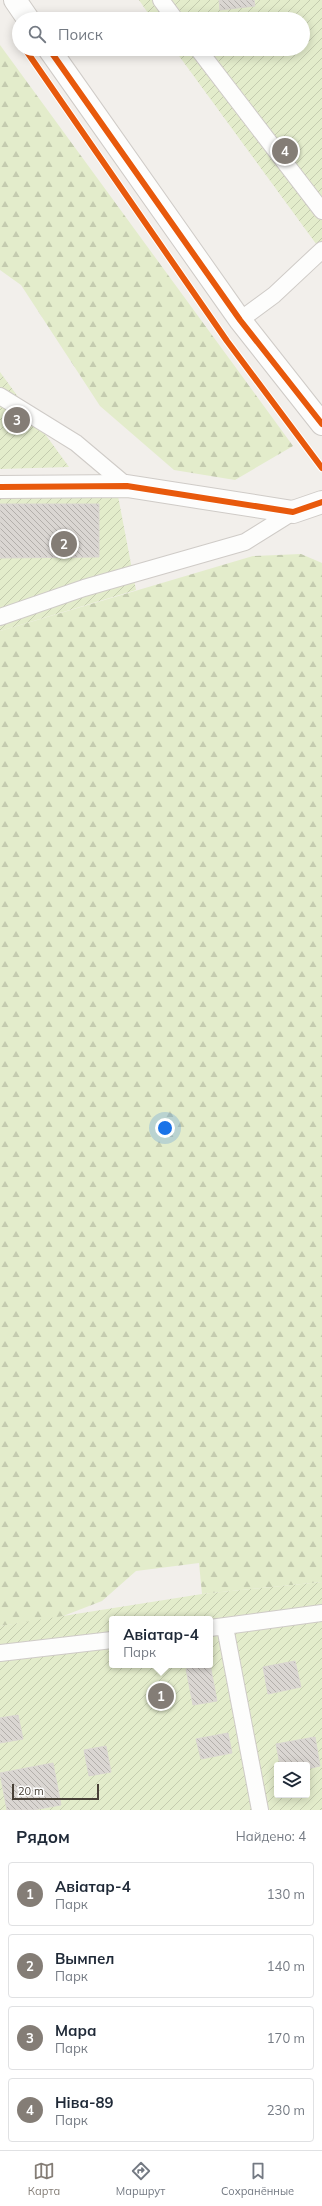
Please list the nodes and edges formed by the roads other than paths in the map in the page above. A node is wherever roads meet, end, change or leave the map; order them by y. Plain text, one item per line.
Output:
1 (15, 0) edge
2 (161, 0) edge
3 (23, 12) edge
4 (170, 12) edge
5 (54, 56) edge
6 (203, 56) edge
7 (322, 211) edge
8 (322, 250) edge
9 (240, 320) junction
10 (0, 396) edge
11 (322, 424) edge
12 (127, 486) junction
13 (0, 487) edge
14 (322, 502) edge
15 (293, 512) junction
16 (0, 617) edge
17 (322, 1613) edge
18 (217, 1628) edge
19 (109, 1640) edge
20 (0, 1653) edge
21 (260, 1810) edge

1 - 3 street
2 - 4 lane
5 - 9 street
6 - 7 lane
8 - 9 lane
9 - 11 street
10 - 12 lane
12 - 13 street
12 - 15 street
14 - 15 street
15 - 16 lane
17 - 18 lane
18 - 21 lane
19 - 20 lane

